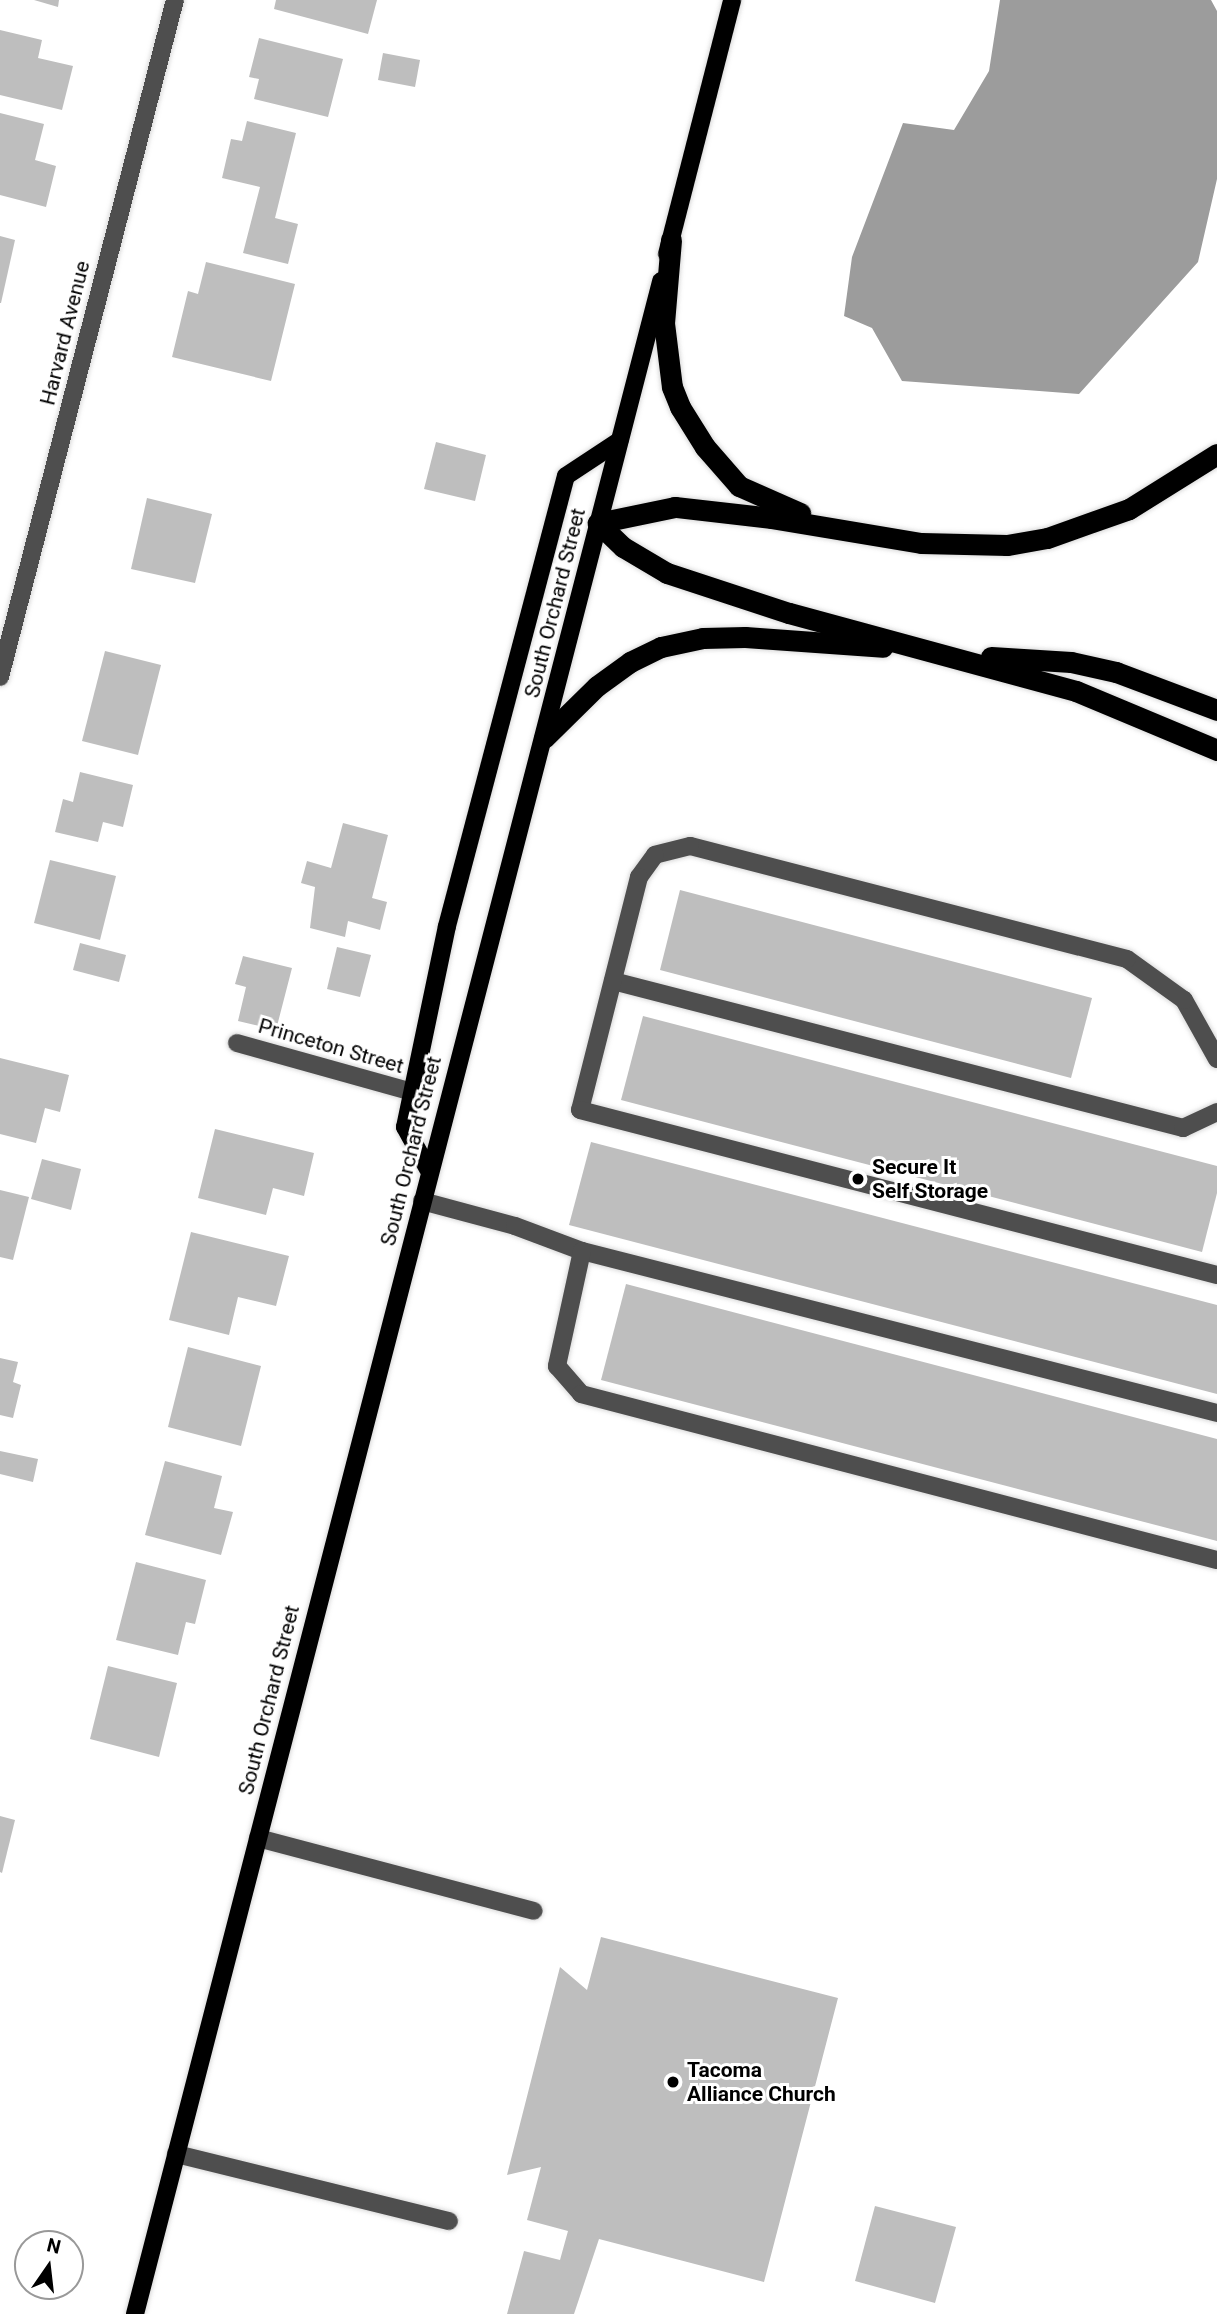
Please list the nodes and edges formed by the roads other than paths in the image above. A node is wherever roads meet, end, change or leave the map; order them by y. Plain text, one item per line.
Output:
1 (175, 0) edge
2 (732, 0) edge
3 (671, 240) junction
4 (619, 441) junction
5 (1217, 454) edge
6 (598, 523) junction
7 (841, 528) junction
8 (961, 656) junction
9 (0, 677) edge
10 (1217, 710) edge
11 (544, 738) junction
12 (1217, 750) edge
13 (612, 981) junction
14 (237, 1044) dead end
15 (1217, 1059) edge
16 (412, 1092) junction
17 (1217, 1112) edge
18 (428, 1169) junction
19 (422, 1201) junction
20 (582, 1251) junction
21 (1217, 1275) edge
22 (1217, 1413) edge
23 (1217, 1560) edge
24 (258, 1838) junction
25 (534, 1911) dead end
26 (176, 2154) junction
27 (449, 2221) dead end
28 (135, 2314) edge

1 - 9 street, Harvard Avenue
2 - 3 main road, South Orchard Street
3 - 4 main road, South Orchard Street
3 - 7 highway
4 - 6 main road, South Orchard Street
4 - 16 main road
5 - 7 highway
6 - 7 highway
6 - 8 highway
6 - 11 main road, South Orchard Street
8 - 10 highway
8 - 11 highway
8 - 12 highway
11 - 18 main road, South Orchard Street
13 - 15 street
13 - 17 street
13 - 21 street
14 - 16 street, Princeton Street
16 - 18 main road
18 - 19 main road, South Orchard Street
19 - 20 street
19 - 24 main road, South Orchard Street
20 - 22 street
20 - 23 street
24 - 25 street
24 - 26 main road, South Orchard Street
26 - 27 street
26 - 28 main road, South Orchard Street

